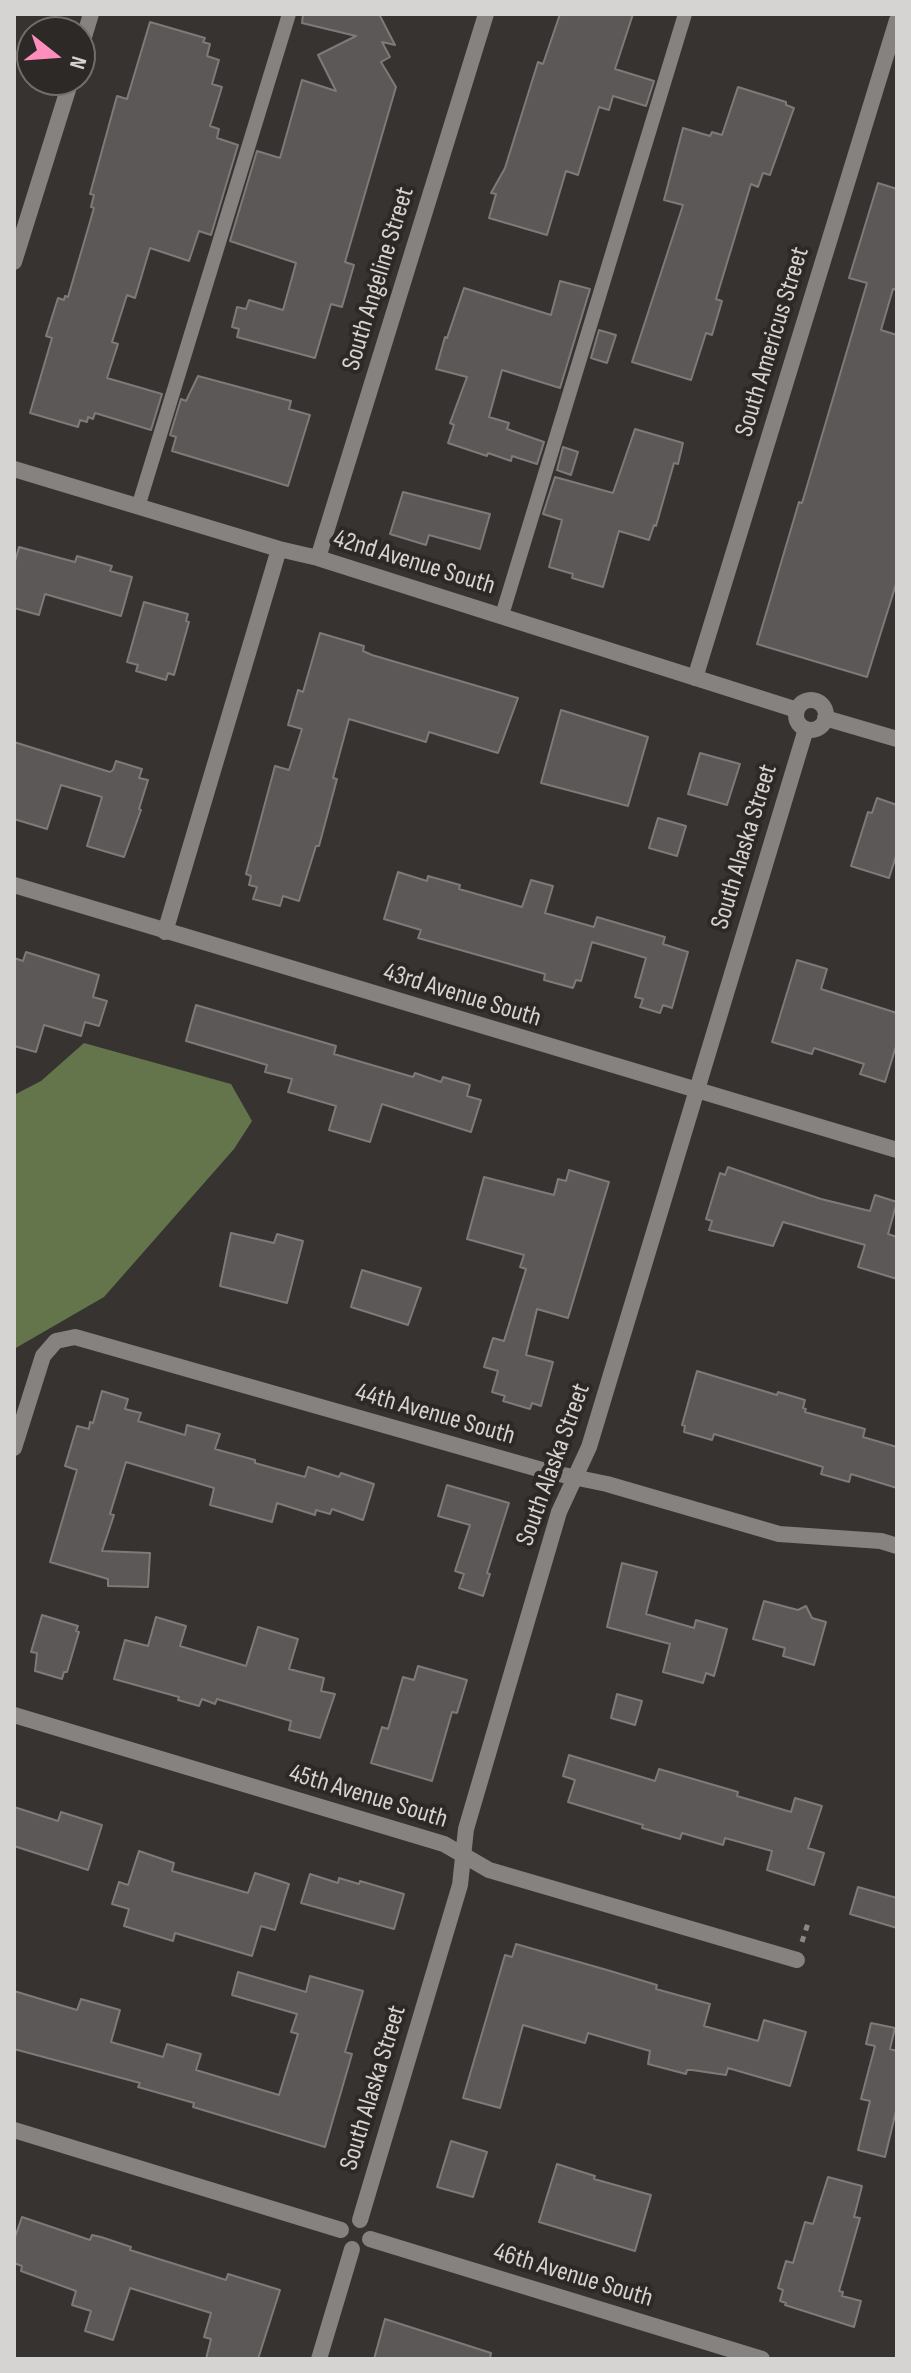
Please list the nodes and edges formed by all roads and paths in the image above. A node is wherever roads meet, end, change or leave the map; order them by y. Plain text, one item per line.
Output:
1 (289, 14) edge
2 (486, 14) edge
3 (685, 14) edge
4 (897, 20) edge
5 (66, 96) edge
6 (14, 262) edge
7 (14, 469) edge
8 (138, 507) junction
9 (279, 549) junction
10 (318, 558) junction
11 (502, 615) junction
12 (695, 678) junction
13 (797, 710) junction
14 (825, 718) junction
15 (806, 729) junction
16 (897, 739) edge
17 (14, 885) edge
18 (165, 932) junction
19 (696, 1090) junction
20 (897, 1150) edge
21 (14, 1448) edge
22 (575, 1478) junction
23 (897, 1546) edge
24 (14, 1715) edge
25 (463, 1855) junction
26 (797, 1960) dead end
27 (14, 2130) edge
28 (360, 2220) junction
29 (341, 2230) junction
30 (370, 2239) junction
31 (352, 2249) junction
32 (319, 2359) edge
33 (762, 2359) edge

1 - 8 lane
2 - 10 street, South Angeline Street
3 - 11 lane
4 - 12 street, South Americus Street
5 - 6 street
7 - 8 street, 42nd Avenue South
8 - 9 street, 42nd Avenue South
9 - 10 street, 42nd Avenue South
9 - 18 street
10 - 11 street, 42nd Avenue South
11 - 12 street, 42nd Avenue South
12 - 13 street, 42nd Avenue South
13 - 14 street
13 - 15 street
14 - 15 street
14 - 16 street
15 - 19 street, South Alaska Street
17 - 18 street, 43rd Avenue South
18 - 19 street, 43rd Avenue South
19 - 20 street, 43rd Avenue South
19 - 22 street, South Alaska Street
21 - 22 street, 44th Avenue South
22 - 23 street, 44th Avenue South
22 - 25 street, South Alaska Street
24 - 25 street, 45th Avenue South
25 - 26 street, 45th Avenue South
25 - 28 street, South Alaska Street
27 - 29 street
28 - 29 street
28 - 30 street
29 - 31 street
30 - 31 street
30 - 33 street, 46th Avenue South
31 - 32 street

